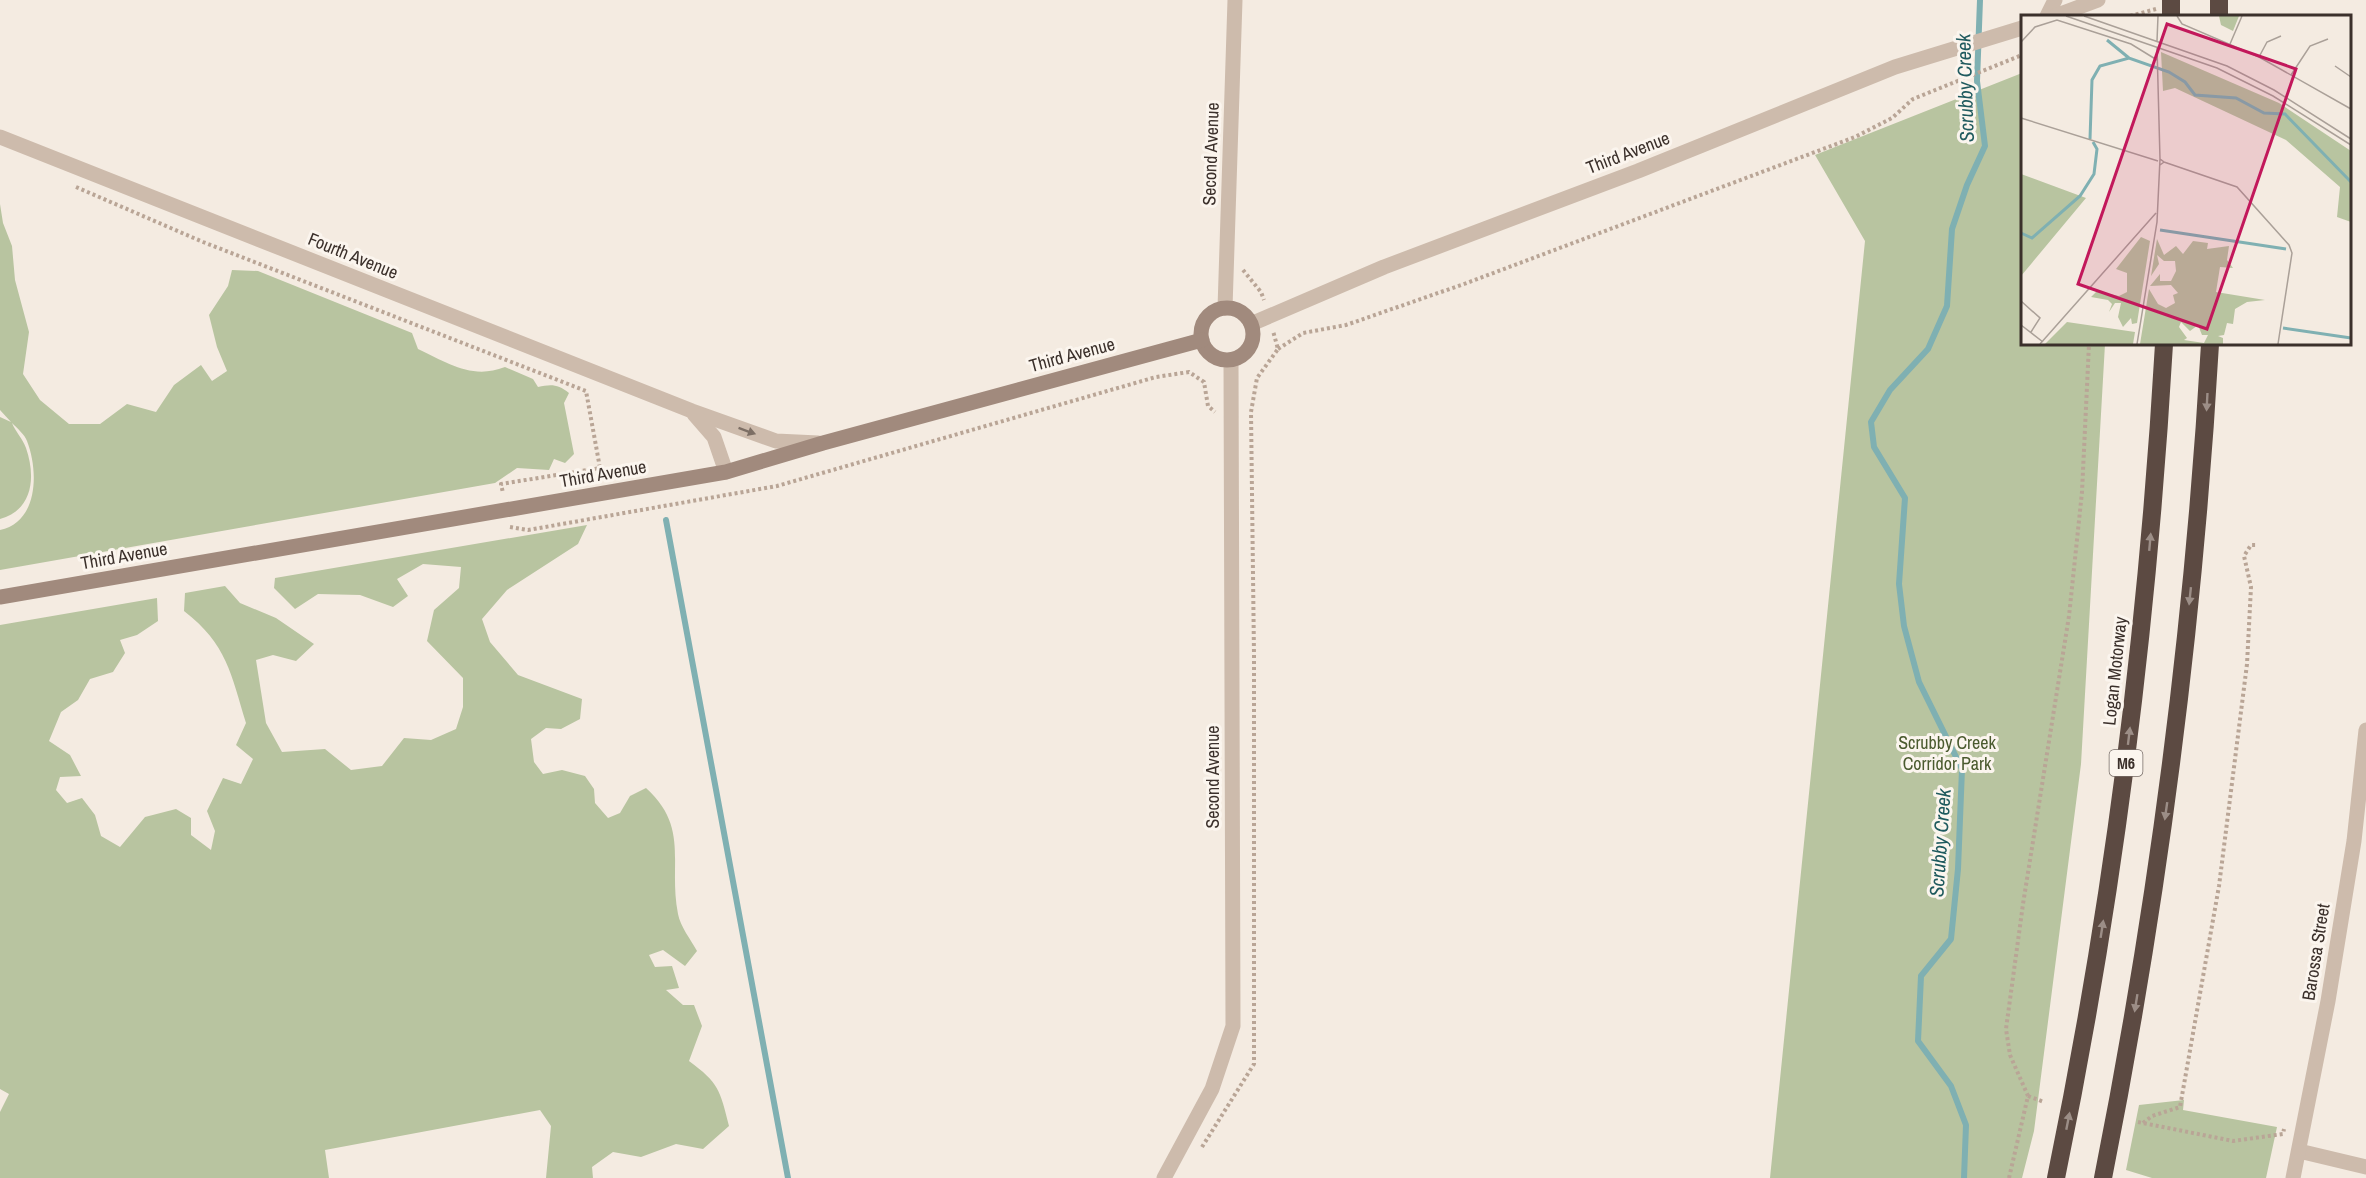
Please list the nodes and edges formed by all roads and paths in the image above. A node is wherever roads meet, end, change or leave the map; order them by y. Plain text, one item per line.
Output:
1 (1235, 0) edge
2 (2055, 0) edge
3 (2098, 0) edge
4 (2171, 0) edge
5 (2047, 15) edge
6 (2058, 15) edge
7 (2172, 15) edge
8 (2021, 28) edge
9 (2021, 55) edge
10 (0, 137) edge
11 (1240, 267) dead end
12 (1226, 308) junction
13 (1270, 317) junction
14 (1251, 324) junction
15 (1202, 340) junction
16 (2089, 345) edge
17 (2164, 345) edge
18 (2210, 345) edge
19 (1278, 349) junction
20 (1231, 360) junction
21 (692, 411) junction
22 (823, 443) junction
23 (1253, 456) dead end
24 (726, 472) junction
25 (2257, 545) dead end
26 (0, 597) edge
27 (2366, 730) edge
28 (2360, 842) edge
29 (2028, 1096) junction
30 (2044, 1102) dead end
31 (2138, 1122) dead end
32 (2285, 1122) dead end
33 (2144, 1123) junction
34 (2299, 1151) junction
35 (2366, 1167) edge
36 (1164, 1178) edge
37 (2009, 1178) edge
38 (2056, 1178) edge
39 (2103, 1178) edge
40 (2293, 1178) edge

1 - 12 street, Second Avenue
2 - 5 street
3 - 6 street
4 - 7 highway, bridge
8 - 13 street, Third Avenue
9 - 19 path
10 - 21 street, Fourth Avenue
11 - 13 path
12 - 14 main road
12 - 15 main road
13 - 14 street, Third Avenue
13 - 19 path
14 - 20 main road
15 - 20 main road
15 - 22 main road, Third Avenue
16 - 29 path
38 -> 17 highway, Logan Motorway / M6
18 -> 39 highway
19 - 23 path
20 - 36 street, Second Avenue
21 -> 22 street, Fourth Avenue
21 - 24 street, Fourth Avenue
22 - 24 main road, Third Avenue
24 - 26 main road, Third Avenue
25 - 33 path
27 - 28 street, Barossa Street
28 - 34 street, Barossa Street
29 - 30 path
29 - 37 path
31 - 33 path
32 - 33 path
34 - 35 street
34 - 40 street, Barossa Street

